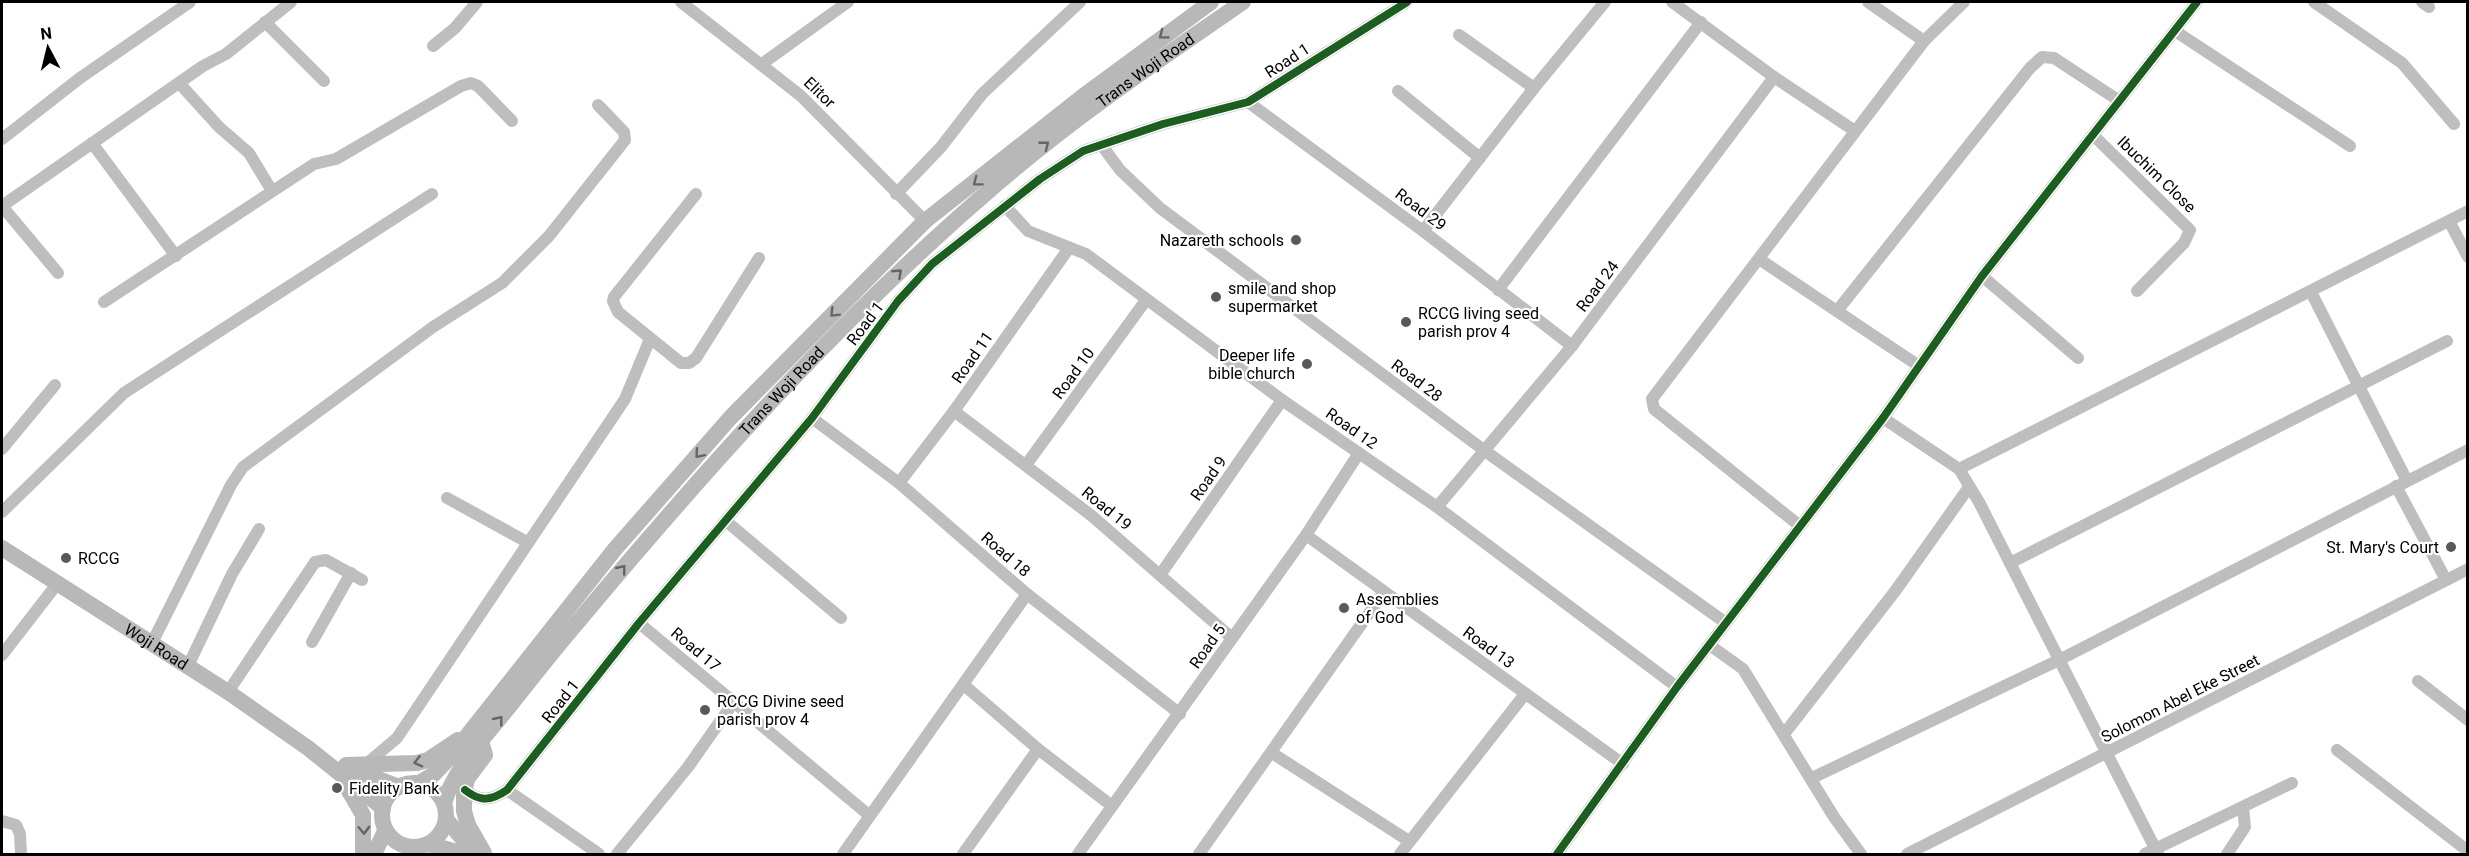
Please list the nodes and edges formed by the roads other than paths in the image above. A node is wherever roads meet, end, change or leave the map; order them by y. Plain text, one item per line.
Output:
1 (167, 2) edge
2 (190, 2) edge
3 (291, 2) edge
4 (477, 2) edge
5 (681, 2) edge
6 (848, 2) edge
7 (1080, 2) edge
8 (1211, 2) edge
9 (1243, 2) edge
10 (1407, 2) edge
11 (1605, 2) edge
12 (1672, 2) edge
13 (1868, 2) edge
14 (1964, 2) edge
15 (2197, 2) edge
16 (2314, 2) edge
17 (176, 12) junction
18 (265, 22) junction
19 (1701, 22) junction
20 (2175, 31) junction
21 (1459, 35) dead end
22 (1924, 41) junction
23 (433, 46) dead end
24 (762, 64) junction
25 (1774, 77) junction
26 (324, 81) dead end
27 (180, 84) junction
28 (1534, 88) junction
29 (1398, 91) dead end
30 (2118, 100) junction
31 (1248, 102) junction
32 (598, 105) dead end
33 (512, 121) dead end
34 (2454, 124) dead end
35 (1855, 131) junction
36 (2093, 135) junction
37 (2, 139) edge
38 (92, 143) junction
39 (2350, 146) dead end
40 (1103, 147) junction
41 (1480, 158) junction
42 (272, 191) junction
43 (432, 194) dead end
44 (696, 194) dead end
45 (897, 194) junction
46 (2, 206) edge
47 (1005, 206) junction
48 (2468, 211) edge
49 (925, 221) junction
50 (2449, 221) junction
51 (1423, 231) junction
52 (1069, 248) junction
53 (176, 256) junction
54 (2468, 257) edge
55 (759, 258) dead end
56 (1759, 259) junction
57 (58, 273) dead end
58 (1982, 276) junction
59 (1498, 290) junction
60 (2137, 291) dead end
61 (2312, 292) junction
62 (1146, 300) junction
63 (104, 302) dead end
64 (1837, 311) junction
65 (650, 339) junction
66 (2447, 341) dead end
67 (1572, 346) junction
68 (2078, 358) dead end
69 (1919, 366) junction
70 (55, 386) dead end
71 (2358, 387) junction
72 (1282, 400) junction
73 (954, 411) junction
74 (812, 418) junction
75 (1883, 418) junction
76 (2, 449) edge
77 (2468, 450) edge
78 (1485, 451) junction
79 (1359, 453) junction
80 (1026, 465) junction
81 (1959, 469) junction
82 (899, 483) junction
83 (2402, 484) junction
84 (1969, 487) junction
85 (447, 498) dead end
86 (1437, 507) junction
87 (2, 512) edge
88 (726, 521) junction
89 (1800, 526) junction
90 (259, 529) dead end
91 (1306, 535) junction
92 (528, 542) junction
93 (2, 548) edge
94 (2010, 563) junction
95 (2468, 569) edge
96 (351, 573) junction
97 (1160, 575) junction
98 (362, 580) dead end
99 (2446, 580) junction
100 (57, 584) junction
101 (1384, 592) junction
102 (1027, 594) junction
103 (841, 618) dead end
104 (639, 622) junction
105 (1726, 623) junction
106 (1232, 638) junction
107 (312, 642) dead end
108 (152, 645) junction
109 (1711, 646) junction
110 (2, 655) edge
111 (2059, 660) junction
112 (187, 668) junction
113 (2418, 681) dead end
114 (964, 685) junction
115 (1677, 687) junction
116 (228, 692) junction
117 (1526, 694) junction
118 (733, 703) junction
119 (1180, 714) junction
120 (2468, 720) edge
121 (1784, 734) junction
122 (475, 737) junction
123 (1038, 749) junction
124 (2337, 750) dead end
125 (1272, 753) junction
126 (2106, 754) junction
127 (1623, 764) junction
128 (364, 766) junction
129 (341, 768) junction
130 (1812, 778) junction
131 (419, 783) junction
132 (2292, 783) dead end
133 (399, 787) junction
134 (465, 790) junction
135 (507, 790) junction
136 (1112, 806) junction
137 (2243, 807) junction
138 (382, 808) junction
139 (445, 811) junction
140 (870, 816) junction
141 (2, 821) edge
142 (385, 831) junction
143 (1409, 842) junction
144 (429, 844) junction
145 (406, 851) edge
146 (2468, 851) edge
147 (2153, 853) edge
148 (485, 854) edge
149 (21, 855) edge
150 (363, 855) edge
151 (374, 855) edge
152 (463, 855) edge
153 (599, 855) edge
154 (617, 855) edge
155 (843, 855) edge
156 (963, 855) edge
157 (1078, 855) edge
158 (1199, 855) edge
159 (1400, 855) edge
160 (1557, 855) edge
161 (1861, 855) edge
162 (1907, 855) edge
163 (2227, 855) edge

1 - 17 street
2 - 17 street
3 - 18 street
4 - 23 street
5 - 24 street, Elitor
6 - 24 street
7 - 45 street
8 -> 49 main road, Trans Woji Road
122 -> 9 main road, Trans Woji Road
10 - 31 street, Road 1
11 - 28 street
12 - 19 street
13 - 22 street
14 - 22 street
15 - 20 street
16 - 34 street
17 - 37 street
18 - 26 street
18 - 27 street
19 - 25 street
19 - 59 street
20 - 30 street
20 - 39 street
21 - 28 street
22 - 35 street
24 - 45 street, Elitor
25 - 35 street
25 - 67 street, Road 24
27 - 38 street
27 - 42 street
28 - 41 street
29 - 41 street
30 - 36 street
30 - 64 street
31 - 40 street, Road 1
31 - 51 street, Road 29
32 - 108 street
33 - 42 street
35 - 56 street
36 - 58 street
36 - 60 street, Ibuchim Close
38 - 46 street
38 - 53 street
40 - 47 street, Road 1
40 - 78 street, Road 28
41 - 51 street
42 - 53 street
43 - 87 street
44 - 65 street
45 - 49 street, Elitor
46 - 57 street
47 - 52 street, Road 12
47 - 74 street, Road 1
48 - 50 street
49 -> 122 main road, Trans Woji Road
50 - 54 street
50 - 61 street
51 - 59 street, Road 29
52 - 62 street, Road 12
52 - 73 street, Road 11
53 - 63 street
55 - 65 street
56 - 64 street
56 - 89 street
58 - 68 street
58 - 69 street
59 - 67 street, Road 29
61 - 71 street
61 - 81 street
62 - 72 street, Road 12
62 - 80 street, Road 10
64 - 69 street
65 - 92 street
66 - 71 street
67 - 78 street, Road 24
69 - 75 street
70 - 76 street
71 - 83 street
71 - 94 street
72 - 79 street, Road 12
72 - 97 street, Road 9
73 - 80 street, Road 19
73 - 82 street, Road 11
74 - 82 street, Road 18
74 - 88 street, Road 1
75 - 81 street
75 - 89 street
77 - 83 street
78 - 86 street, Road 24
78 - 105 street, Road 28
79 - 86 street, Road 12
79 - 91 street, Road 5
80 - 97 street, Road 19
81 - 84 street
82 - 102 street, Road 18
83 - 99 street
83 - 111 street
84 - 94 street
84 - 121 street
85 - 92 street
86 - 115 street, Road 12
88 - 103 street
88 - 104 street, Road 1
89 - 105 street
90 - 112 street
91 - 101 street, Road 13
91 - 106 street, Road 5
92 - 128 street
93 - 100 main road, Woji Road
94 - 111 street
95 - 99 street, Solomon Abel Eke Street
96 - 98 street
96 - 107 street
96 - 116 street
97 - 106 street, Road 19
99 - 126 street, Solomon Abel Eke Street
100 - 108 main road, Woji Road
100 - 110 street
101 - 117 street, Road 13
101 - 125 street
102 - 114 street
102 - 119 street, Road 18
104 - 118 street, Road 17
104 - 135 street, Road 1
105 - 109 street
106 - 119 street, Road 5
108 - 112 main road, Woji Road
109 - 115 street
109 - 121 street
111 - 126 street
111 - 130 street
112 - 116 main road, Woji Road
113 - 120 street
114 - 123 street
114 - 140 street
115 - 127 street
116 - 129 main road, Woji Road
117 - 127 street, Road 13
117 - 143 street
118 - 140 street, Road 17
118 - 154 street
119 - 136 street, Road 5
121 - 130 street
122 -> 128 main road
122 - 131 main road, Trans Woji Road
122 - 134 main road
122 - 139 main road, Trans Woji Road
123 - 136 street
123 - 156 street
124 - 146 street
125 - 143 street
125 - 158 street
126 - 147 street
126 - 162 street, Solomon Abel Eke Street
127 - 160 street
128 - 129 main road
129 - 133 main road
129 - 138 main road
129 -> 150 main road
130 - 161 street
131 - 133 main road
131 - 139 main road
132 - 137 street
133 - 138 main road
134 - 135 street
134 - 148 main road
135 - 153 street
136 - 157 street, Road 5
137 - 147 street
137 - 163 street
138 - 142 main road
139 - 144 main road
139 - 148 main road
140 - 155 street
141 - 149 street
142 - 145 main road
142 - 151 main road
143 - 159 street
144 - 145 main road
144 - 152 main road

